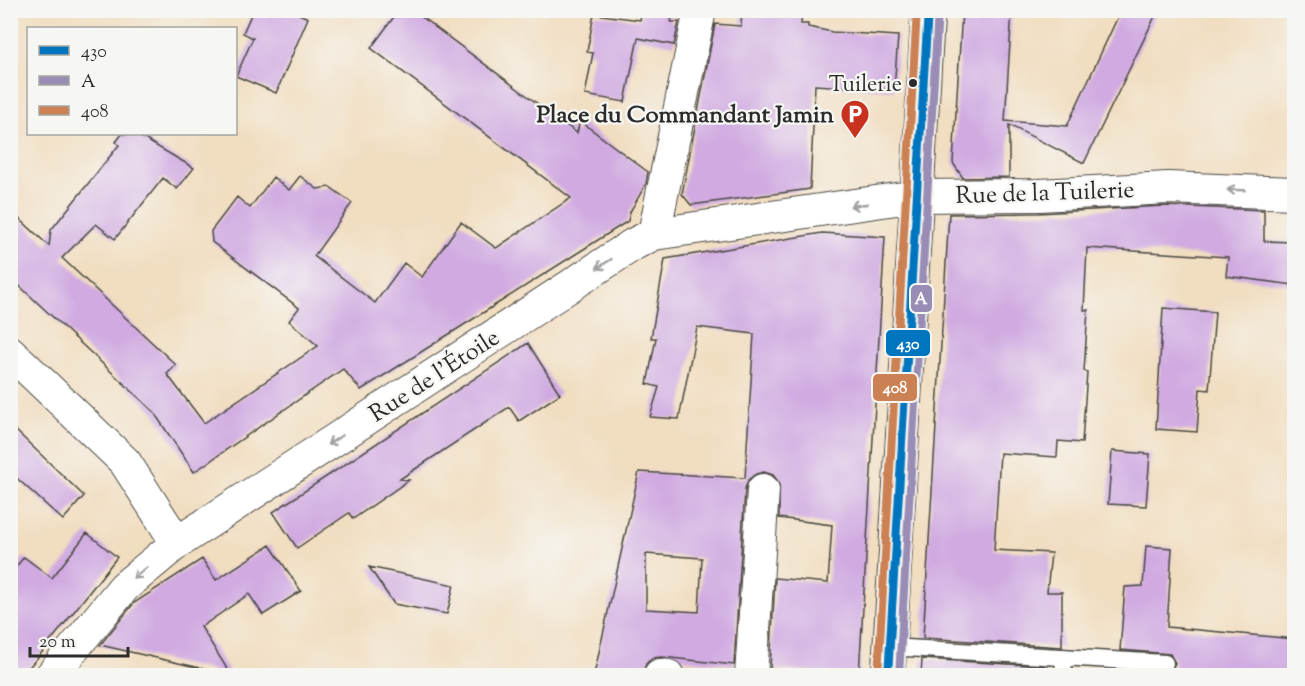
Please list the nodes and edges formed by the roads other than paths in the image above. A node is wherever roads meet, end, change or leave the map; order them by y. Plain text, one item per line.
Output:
1 (700, 10) edge
2 (928, 10) edge
3 (1294, 193) edge
4 (917, 196) junction
5 (654, 234) junction
6 (10, 352) edge
7 (763, 490) dead end
8 (177, 543) junction
9 (1064, 657) junction
10 (889, 661) edge
11 (1165, 663) dead end
12 (51, 675) edge
13 (660, 675) edge
14 (668, 675) edge
15 (751, 675) edge
16 (1063, 675) edge

1 - 5 street
2 - 4 main road
3 -> 4 street, Rue de la Tuilerie
4 -> 5 street, Rue de la Tuilerie
4 - 10 main road
5 -> 8 street, Rue de l’Étoile
6 - 8 street
7 - 15 street
8 -> 12 street, Rue de l’Étoile
9 - 10 lane
9 - 11 lane
9 - 16 lane
13 - 14 street

